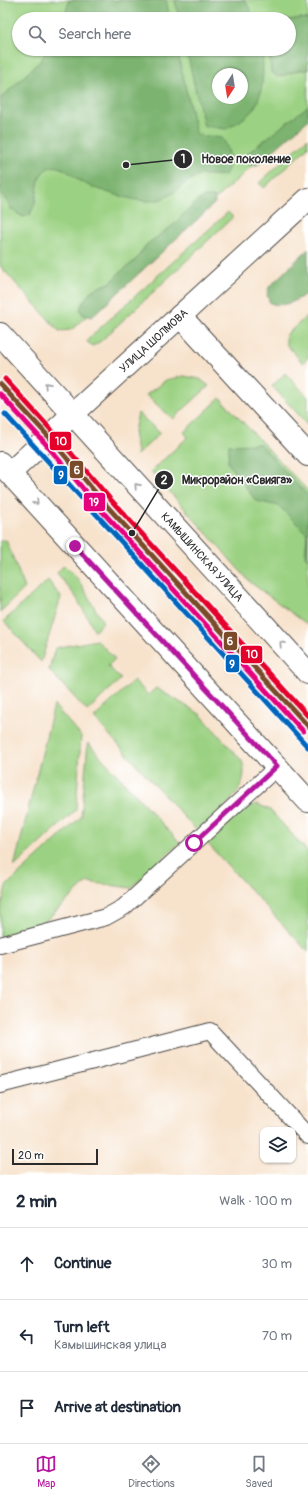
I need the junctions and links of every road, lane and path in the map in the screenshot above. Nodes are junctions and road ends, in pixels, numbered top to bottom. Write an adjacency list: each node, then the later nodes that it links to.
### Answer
1 (308, 199): 2 (main road, УЛИЦА ШОЛМОВА)
2 (180, 316): 4 (main road, УЛИЦА ШОЛМОВА); 5 (main road)
3 (0, 334): 4 (main road, КАМЫШИНСКАЯ УЛИЦА, one-way to 3)
4 (73, 414): 6 (main road, УЛИЦА ШОЛМОВА); 7 (main road, КАМЫШИНСКАЯ УЛИЦА, one-way to 4)
5 (308, 455)
6 (3, 473): 8 (main road, one-way to 8)
7 (308, 673)
8 (277, 766): 9 (main road); 10 (lane)
9 (308, 801)
10 (0, 945)
11 (0, 1085): 12 (lane)
12 (308, 1136)

